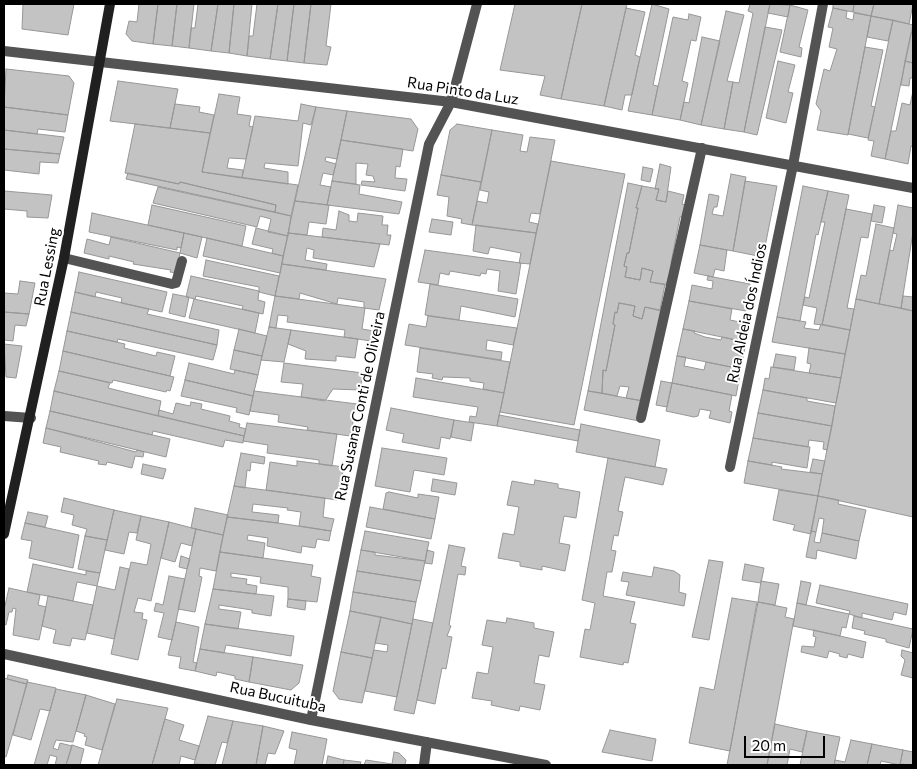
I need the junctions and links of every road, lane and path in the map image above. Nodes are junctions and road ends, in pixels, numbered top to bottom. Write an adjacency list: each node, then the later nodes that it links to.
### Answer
1 (110, 4): 5 (street, Rua Lessing)
2 (477, 4): 6 (street, Rua Susana Conti de Oliveira)
3 (823, 4): 8 (street, Rua Aldeia dos Índios)
4 (4, 51): 5 (street, Rua Pinto da Luz)
5 (99, 61): 6 (street, Rua Pinto da Luz); 10 (street, Rua Lessing)
6 (450, 102): 7 (street, Rua Pinto da Luz); 18 (street, Rua Susana Conti de Oliveira)
7 (702, 148): 8 (street, Rua Pinto da Luz); 14 (street)
8 (793, 165): 9 (street, Rua Pinto da Luz); 15 (street, Rua Aldeia dos Índios)
9 (913, 188)
10 (64, 258): 11 (street); 13 (street, Rua Lessing)
11 (182, 261)
12 (4, 416): 13 (street)
13 (31, 418): 16 (street, Rua Lessing)
14 (641, 418)
15 (730, 467)
16 (4, 534)
17 (4, 654): 18 (street, Rua Bucuituba)
18 (311, 720): 19 (street, Rua Bucuituba)
19 (427, 742): 20 (street); 21 (street, Rua Bucuituba)
20 (424, 765)
21 (546, 765)

